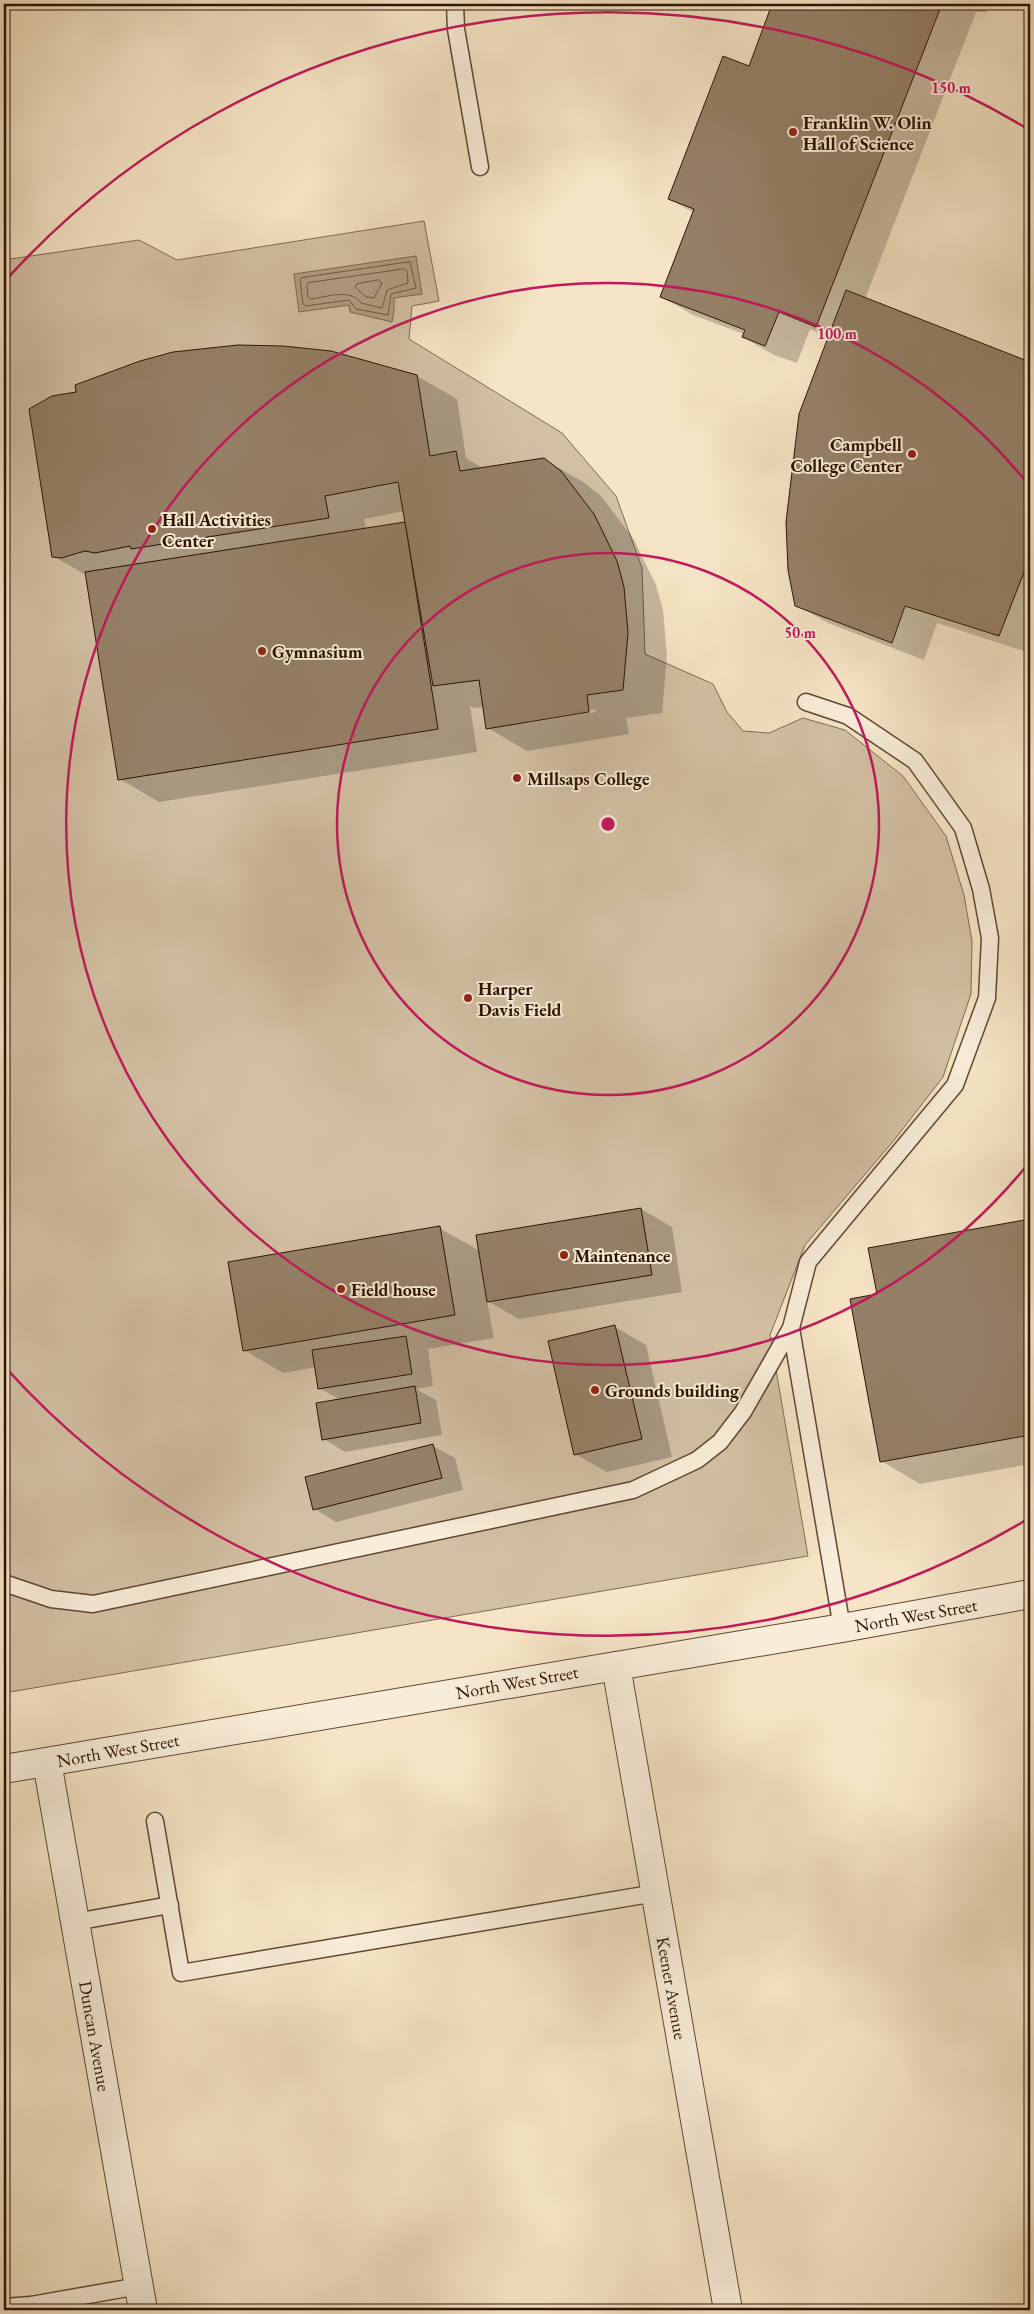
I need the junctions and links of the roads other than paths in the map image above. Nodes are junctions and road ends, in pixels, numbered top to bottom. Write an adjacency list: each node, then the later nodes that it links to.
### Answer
1 (455, 4): 2 (lane)
2 (480, 167)
3 (806, 702): 4 (lane)
4 (792, 1328): 5 (lane); 7 (lane)
5 (4, 1583)
6 (1030, 1594): 7 (street, North West Street)
7 (842, 1628): 8 (street, North West Street)
8 (616, 1666): 9 (street, North West Street); 12 (street, Keener Avenue)
9 (46, 1762): 10 (street, North West Street); 14 (street, Duncan Avenue)
10 (4, 1770)
11 (155, 1821): 13 (lane)
12 (656, 1893): 13 (lane); 17 (street, Keener Avenue)
13 (170, 1905): 14 (lane)
14 (75, 1922): 15 (street, Duncan Avenue)
15 (141, 2298): 16 (lane)
16 (4, 2307)
17 (728, 2310)

